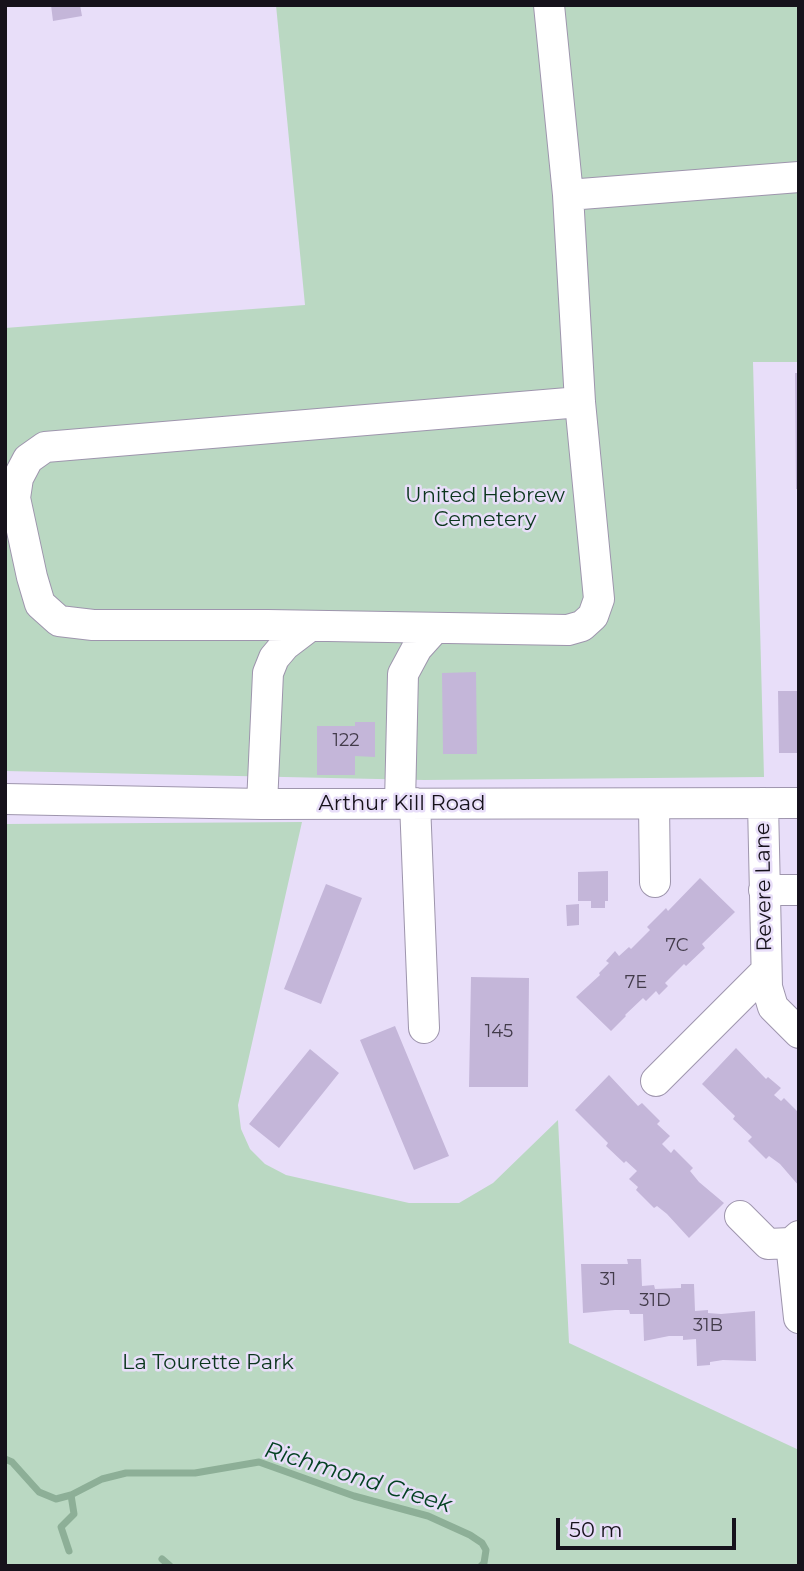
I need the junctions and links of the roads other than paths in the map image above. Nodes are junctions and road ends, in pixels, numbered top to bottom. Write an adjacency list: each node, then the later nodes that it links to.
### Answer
1 (549, 5): 3 (street)
2 (799, 177): 3 (street)
3 (568, 195): 4 (street)
4 (580, 402): 5 (street); 8 (street)
5 (231, 625): 6 (street); 9 (street)
6 (310, 626): 7 (street); 9 (street)
7 (366, 627): 8 (street); 10 (street)
8 (435, 628): 10 (street)
9 (268, 673): 15 (street)
10 (403, 674): 12 (street)
11 (5, 799): 15 (street, Arthur Kill Road)
12 (407, 803): 15 (street, Arthur Kill Road); 16 (street, Arthur Kill Road); 21 (street)
13 (763, 803): 14 (street, Arthur Kill Road); 16 (street, Arthur Kill Road); 18 (street, Revere Lane)
14 (799, 803)
15 (262, 804)
16 (654, 804): 17 (street)
17 (654, 882)
18 (764, 890): 19 (street); 20 (street, Revere Lane)
19 (799, 890)
20 (765, 972): 22 (street, Revere Lane); 23 (street, Revere Lane)
21 (424, 1028)
22 (799, 1033)
23 (656, 1081)
24 (740, 1216): 25 (street)
25 (795, 1239): 26 (street)
26 (799, 1318)

